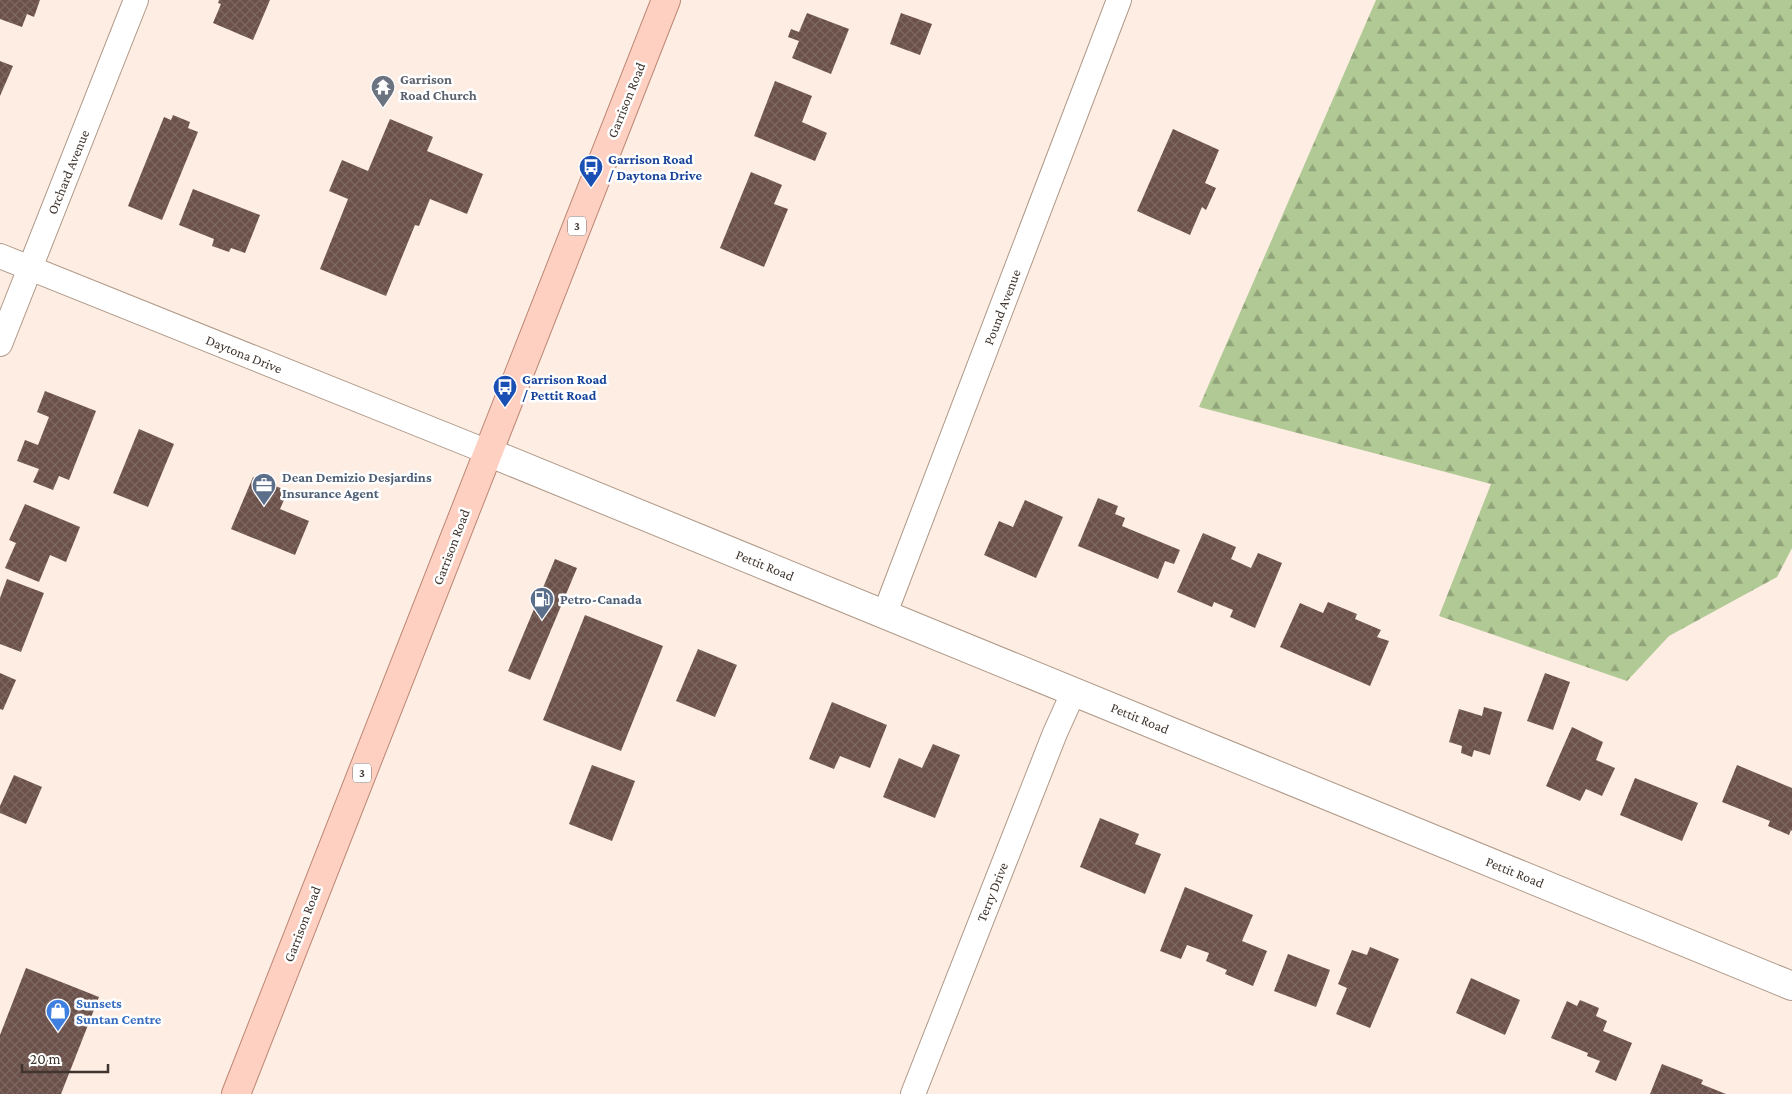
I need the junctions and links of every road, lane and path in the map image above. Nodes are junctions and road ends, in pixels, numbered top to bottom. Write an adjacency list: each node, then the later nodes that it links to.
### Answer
1 (136, 0): 5 (street, Orchard Avenue)
2 (666, 0): 7 (main road, Garrison Road / 3)
3 (1119, 0): 8 (street, Pound Avenue)
4 (0, 256): 5 (street, Daytona Drive)
5 (30, 268): 6 (street, Orchard Avenue); 7 (street, Daytona Drive)
6 (0, 344)
7 (488, 452): 8 (street, Pettit Road); 11 (main road, Garrison Road / 3)
8 (885, 613): 9 (street, Pettit Road)
9 (1074, 691): 10 (street, Pettit Road); 12 (street, Terry Drive)
10 (1792, 986)
11 (236, 1094)
12 (913, 1094)

